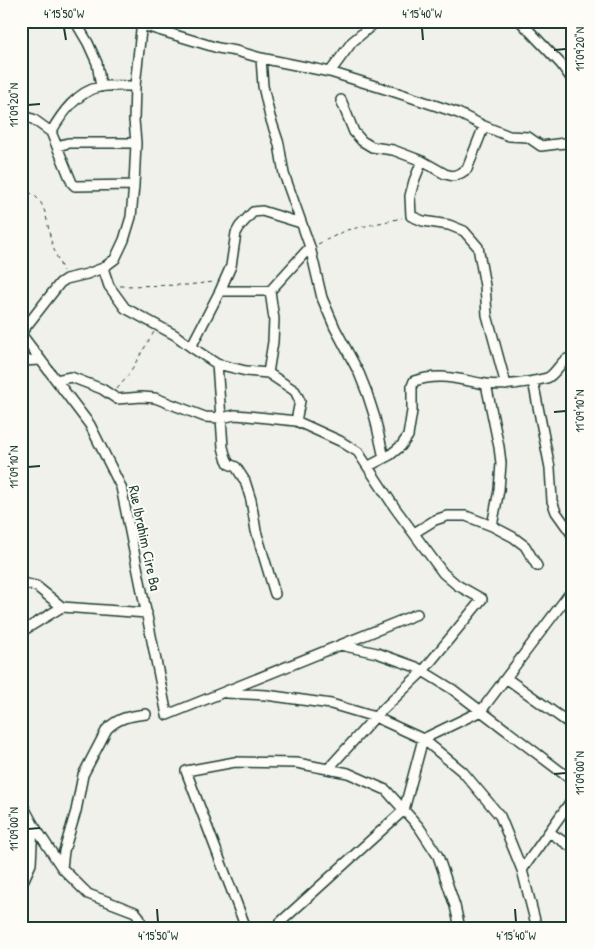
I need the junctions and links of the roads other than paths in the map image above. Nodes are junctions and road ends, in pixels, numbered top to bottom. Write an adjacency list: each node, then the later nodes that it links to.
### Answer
1 (75, 21): 9 (street)
2 (377, 21): 6 (street)
3 (520, 21): 7 (street)
4 (142, 23): 5 (street); 8 (street)
5 (261, 58): 6 (street); 19 (street)
6 (330, 72): 12 (street)
7 (573, 81)
8 (135, 86): 9 (street); 15 (street)
9 (101, 87): 13 (street)
10 (341, 100): 17 (street)
11 (21, 116): 13 (street)
12 (484, 126): 14 (street); 17 (street)
13 (51, 132): 16 (street)
14 (573, 142)
15 (136, 143): 16 (street); 18 (street)
16 (58, 146): 18 (street)
17 (422, 161): 34 (street)
18 (134, 185): 21 (street)
19 (301, 223): 20 (street); 22 (street)
20 (310, 248): 23 (street); 37 (street)
21 (103, 268): 24 (street); 25 (street)
22 (220, 291): 23 (street); 25 (street)
23 (270, 291): 30 (street)
24 (21, 334): 27 (street, Rue Ibrahim Cire Ba)
25 (191, 347): 29 (street)
26 (573, 356): 32 (street)
27 (41, 360): 28 (street); 31 (street, Rue Ibrahim Cire Ba)
28 (21, 361)
29 (217, 364): 30 (street); 35 (street)
30 (268, 373): 36 (street)
31 (56, 380): 35 (street); 47 (street, Rue Ibrahim Cire Ba)
32 (533, 381): 34 (street); 41 (street)
33 (486, 384): 34 (street); 37 (street); 39 (street)
34 (506, 385)
35 (221, 418): 36 (street); 45 (street)
36 (296, 421): 38 (street)
37 (384, 458): 38 (street)
38 (369, 466): 40 (street)
39 (492, 526): 40 (street); 42 (street)
40 (414, 534): 51 (street)
41 (573, 538)
42 (536, 566)
43 (21, 584): 46 (street)
44 (573, 590): 52 (street)
45 (275, 594)
46 (62, 607): 47 (street); 49 (street)
47 (147, 612): 53 (street, Rue Ibrahim Cire Ba)
48 (417, 614): 50 (street)
49 (21, 632)
50 (340, 645): 51 (street); 53 (street)
51 (423, 671): 54 (street); 56 (street)
52 (506, 678): 54 (street); 57 (street)
53 (223, 693): 56 (street)
54 (481, 711): 58 (street); 60 (street)
55 (146, 714): 67 (street)
56 (375, 717): 58 (street); 59 (street)
57 (573, 726)
58 (423, 739): 63 (street); 68 (street)
59 (328, 769): 63 (street); 71 (street)
60 (573, 781)
61 (573, 798): 65 (street)
62 (21, 802): 64 (street)
63 (404, 810): 72 (street); 73 (street)
64 (33, 824): 67 (street); 69 (street)
65 (549, 832): 66 (street); 68 (street)
66 (573, 848)
67 (62, 868): 70 (street)
68 (522, 870): 74 (street)
69 (21, 886)
70 (142, 928)
71 (246, 928)
72 (274, 928)
73 (460, 928)
74 (537, 928)

